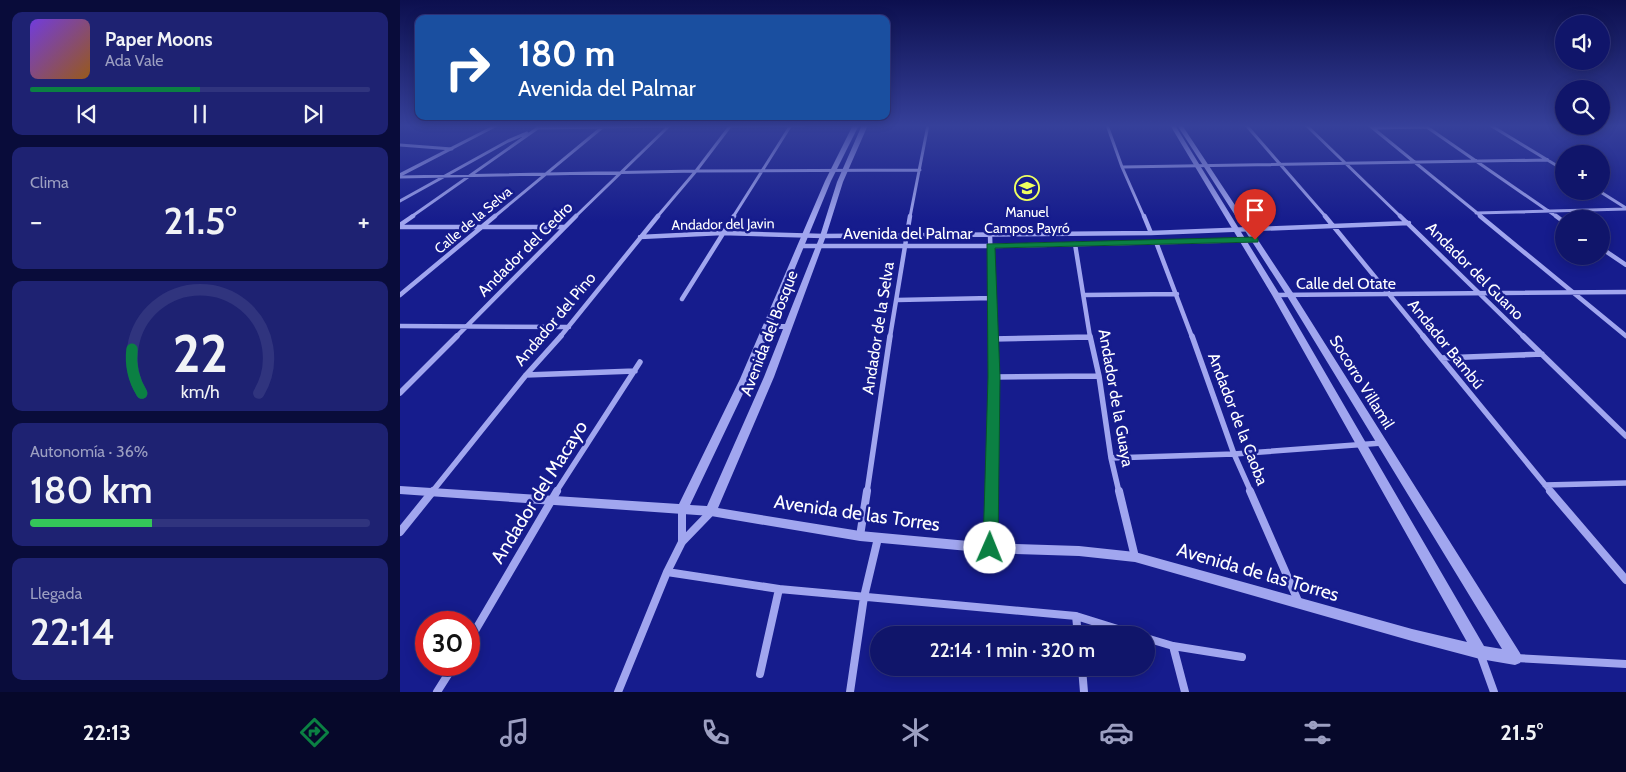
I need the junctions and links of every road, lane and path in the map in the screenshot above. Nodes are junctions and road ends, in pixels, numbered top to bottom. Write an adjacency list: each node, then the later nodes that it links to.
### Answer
1 (436, 157): 36 (street)
2 (479, 157): 37 (street)
3 (497, 157): 35 (street)
4 (566, 157): 33 (street, Calle de la Selva)
5 (637, 157): 34 (street, Andador del Cedro)
6 (706, 157): 29 (street, Andador del Pino)
7 (769, 157): 30 (street)
8 (839, 157): 31 (street, Avenida del Bosque)
9 (851, 157): 32 (street, Avenida del Bosque)
10 (922, 157): 28 (street, Andador de la Selva)
11 (1119, 157): 27 (street)
12 (1191, 157): 26 (street, Socorro Villamil)
13 (1201, 157): 25 (street, Socorro Villamil)
14 (1274, 157): 23 (street, Andador Bambú)
15 (1340, 157): 22 (street, Andador del Guano)
16 (1409, 157): 21 (street)
17 (1473, 157): 20 (street)
18 (1544, 157): 19 (street)
19 (1548, 160): 20 (street); 24 (street)
20 (1479, 161): 21 (street); 41 (street)
21 (1415, 162): 22 (street); 42 (street)
22 (1346, 163): 23 (street); 44 (street, Andador del Guano)
23 (1280, 164): 25 (street); 45 (street, Andador Bambú)
24 (1555, 164)
25 (1206, 165): 26 (street); 50 (street, Socorro Villamil)
26 (1196, 166): 27 (street); 49 (street, Socorro Villamil)
27 (1122, 167): 52 (street)
28 (920, 170): 32 (street); 56 (street, Andador de la Selva)
29 (696, 171): 30 (street); 34 (street); 57 (street, Andador del Pino)
30 (760, 171): 31 (street); 51 (street)
31 (832, 171): 32 (street); 53 (street, Avenida del Bosque)
32 (845, 171): 55 (street, Avenida del Bosque)
33 (547, 173): 34 (street); 35 (street); 47 (street, Calle de la Selva)
34 (621, 173): 48 (street, Andador del Cedro)
35 (471, 175): 37 (street); 46 (street)
36 (400, 176): 37 (street)
37 (446, 176): 39 (street)
38 (1610, 199): 40 (street)
39 (400, 201)
40 (1626, 209): 41 (street)
41 (1549, 211): 42 (street); 43 (street)
42 (1476, 213): 71 (street)
43 (1555, 215)
44 (1409, 223): 45 (street, Avenida del Palmar); 70 (street, Andador del Guano)
45 (1332, 225): 50 (street, Avenida del Palmar); 76 (street, Andador Bambú)
46 (400, 226): 47 (street)
47 (483, 226): 48 (street); 72 (street, Calle de la Selva)
48 (565, 227): 81 (street, Andador del Cedro)
49 (1236, 229): 50 (street, Avenida del Palmar); 52 (street, Avenida del Palmar); 58 (street, Socorro Villamil)
50 (1249, 229): 59 (street, Socorro Villamil)
51 (722, 233): 53 (street, Andador del Javin); 57 (street, Andador del Javin); 78 (street)
52 (1150, 233): 54 (street, Avenida del Palmar)
53 (806, 235): 55 (street, Avenida del Palmar); 63 (street, Avenida del Bosque)
54 (990, 235): 56 (street, Avenida del Palmar); 65 (street)
55 (823, 236): 56 (street, Avenida del Palmar); 64 (street, Avenida del Bosque)
56 (907, 236): 62 (street, Andador de la Selva)
57 (640, 237): 83 (street, Andador del Pino)
58 (1243, 240): 59 (street, Avenida del Palmar); 60 (street, Avenida del Palmar); 74 (street, Socorro Villamil)
59 (1255, 240): 75 (street, Socorro Villamil)
60 (1156, 242): 61 (street, Avenida del Palmar); 69 (street, Andador de la Caoba)
61 (1075, 244): 65 (street, Avenida del Palmar); 73 (street, Andador de la Guaya)
62 (904, 245): 64 (street, Avenida del Palmar); 65 (street, Avenida del Palmar); 79 (street, Andador de la Selva)
63 (800, 246): 64 (street, Avenida del Palmar); 84 (street, Avenida del Bosque)
64 (819, 246): 82 (street, Avenida del Bosque)
65 (991, 246): 77 (street)
66 (1610, 254): 67 (street)
67 (1626, 265)
68 (1626, 292): 71 (street, Calle del Otate)
69 (1177, 294): 73 (street); 99 (street, Andador de la Caoba)
70 (1481, 294): 71 (street, Calle del Otate); 76 (street, Calle del Otate); 88 (street, Andador del Guano)
71 (1574, 294): 85 (street)
72 (400, 295)
73 (1084, 295): 86 (street, Andador de la Guaya)
74 (1276, 295): 75 (street, Calle del Otate); 98 (street, Socorro Villamil)
75 (1291, 296): 76 (street, Calle del Otate); 97 (street, Socorro Villamil)
76 (1390, 296): 89 (street, Andador Bambú)
77 (992, 298): 79 (street); 87 (street)
78 (682, 299)
79 (897, 300): 109 (street, Andador de la Selva)
80 (400, 326): 81 (street)
81 (466, 326): 83 (street); 95 (street, Andador del Cedro)
82 (788, 326): 84 (street); 107 (street, Avenida del Bosque)
83 (568, 327): 92 (street, Andador del Pino)
84 (767, 327): 106 (street, Avenida del Bosque)
85 (1626, 336)
86 (1090, 337): 87 (street); 93 (street, Andador de la Guaya)
87 (992, 339): 94 (street)
88 (1542, 354): 89 (street); 96 (street, Andador del Guano)
89 (1441, 358): 102 (street, Andador Bambú)
90 (640, 362): 91 (street, Andador del Macayo)
91 (635, 371): 92 (street); 105 (street, Andador del Macayo)
92 (526, 375): 104 (street, Andador del Pino)
93 (1099, 376): 94 (street); 100 (street, Andador de la Guaya)
94 (994, 377): 112 (street)
95 (400, 393)
96 (1626, 436)
97 (1382, 443): 98 (street); 127 (street, Socorro Villamil)
98 (1361, 444): 99 (street); 125 (street, Socorro Villamil)
99 (1234, 454): 100 (street); 118 (street, Andador de la Caoba)
100 (1111, 458): 113 (street, Andador de la Guaya)
101 (1626, 483): 102 (street)
102 (1545, 485): 115 (street, Andador Bambú)
103 (400, 490): 104 (street, Avenida de las Torres)
104 (430, 494): 105 (street, Avenida de las Torres); 108 (street, Andador del Pino)
105 (550, 501): 106 (street, Avenida de las Torres); 120 (street, Andador del Macayo)
106 (682, 510): 107 (street, Avenida de las Torres); 111 (street, Avenida del Bosque)
107 (711, 511): 109 (street, Avenida de las Torres); 111 (street, Avenida del Bosque)
108 (400, 532)
109 (860, 536): 110 (street, Avenida de las Torres)
110 (878, 538): 112 (street, Avenida de las Torres); 117 (street)
111 (682, 542): 114 (street, Avenida del Bosque)
112 (990, 548): 113 (street, Avenida de las Torres)
113 (1135, 557): 118 (street, Avenida de las Torres)
114 (667, 572): 116 (street); 133 (street, Avenida del Bosque)
115 (1626, 580)
116 (779, 589): 117 (street); 129 (street)
117 (864, 597): 119 (street); 134 (street)
118 (1300, 604): 125 (street, Avenida de las Torres)
119 (1076, 616): 121 (street); 122 (street)
120 (480, 622)
121 (1077, 626)
122 (1108, 626)
123 (1155, 641): 124 (street)
124 (1173, 646): 126 (street); 136 (street)
125 (1480, 652): 127 (street, Avenida de las Torres); 137 (street)
126 (1242, 657)
127 (1515, 658): 128 (street, Avenida de las Torres)
128 (1626, 664)
129 (760, 674)
130 (447, 676): 132 (street)
131 (1083, 676): 135 (street)
132 (437, 692)
133 (618, 692)
134 (850, 692)
135 (1084, 692)
136 (1185, 692)
137 (1494, 692)

